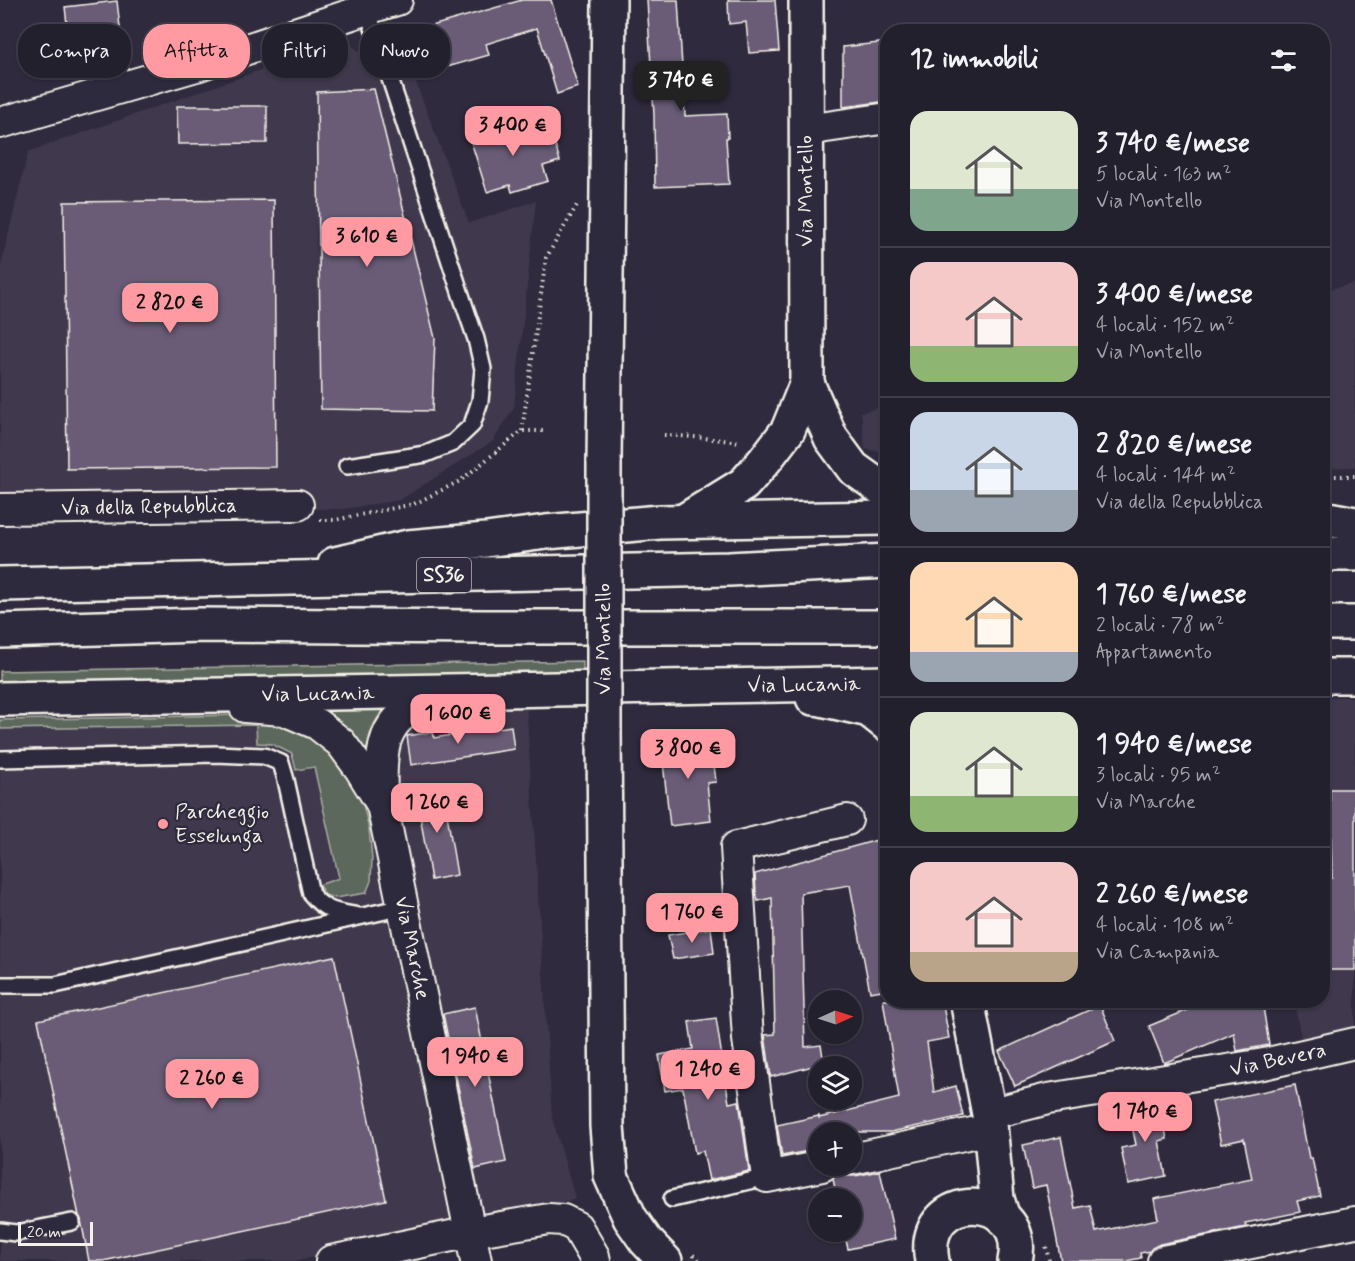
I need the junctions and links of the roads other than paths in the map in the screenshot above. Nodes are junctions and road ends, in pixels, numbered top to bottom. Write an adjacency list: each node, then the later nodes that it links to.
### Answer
1 (397, 0): 4 (street)
2 (609, 0): 59 (main road, Via Montello, bridge)
3 (807, 0): 8 (main road, Via Montello)
4 (367, 9): 7 (street); 10 (lane)
5 (0, 116): 7 (street)
6 (880, 119): 8 (street)
7 (0, 123)
8 (806, 130): 9 (main road, Via Montello)
9 (807, 383): 11 (main road); 16 (main road)
10 (347, 466)
11 (880, 487)
12 (298, 506): 13 (street, Via della Repubblica)
13 (0, 508)
14 (880, 518): 16 (main road)
15 (1330, 519): 17 (main road)
16 (683, 521): 21 (main road)
17 (1355, 524)
18 (1330, 554): 19 (main road)
19 (1355, 554)
20 (880, 561): 21 (main road, SS36)
21 (271, 579): 22 (main road, SS36)
22 (0, 584)
23 (1330, 623): 24 (main road)
24 (1355, 623)
25 (880, 627): 26 (main road)
26 (0, 631)
27 (1330, 676): 28 (main road)
28 (1355, 676)
29 (880, 683): 30 (main road, Via Lucania)
30 (661, 687): 31 (main road, Via Lucania); 35 (main road)
31 (545, 689): 32 (main road, Via Lucania); 37 (street, Via Marche)
32 (66, 698): 33 (main road, Via Lucania); 34 (street); 37 (street, Via Marche)
33 (0, 699)
34 (0, 711)
35 (880, 719)
36 (0, 759): 40 (lane)
37 (382, 805): 39 (street, Via Marche)
38 (847, 820): 47 (street)
39 (403, 907): 40 (lane); 54 (street, Via Marche)
40 (359, 916): 41 (lane)
41 (0, 985)
42 (968, 1008): 44 (main road)
43 (1355, 1043): 44 (street, Via Bevera)
44 (991, 1131): 45 (street, Via Bevera); 49 (main road); 50 (main road)
45 (862, 1157)
46 (808, 1169): 47 (street)
47 (767, 1177): 48 (lane)
48 (672, 1199)
49 (966, 1206): 50 (main road); 56 (main road)
50 (1004, 1218): 60 (main road)
51 (72, 1222): 53 (lane)
52 (1355, 1222): 55 (street)
53 (0, 1231)
54 (473, 1247): 57 (street); 58 (street)
55 (1267, 1251): 61 (street)
56 (927, 1256)
57 (331, 1261)
58 (595, 1261)
59 (665, 1261)
60 (1015, 1261)
61 (1163, 1261)

